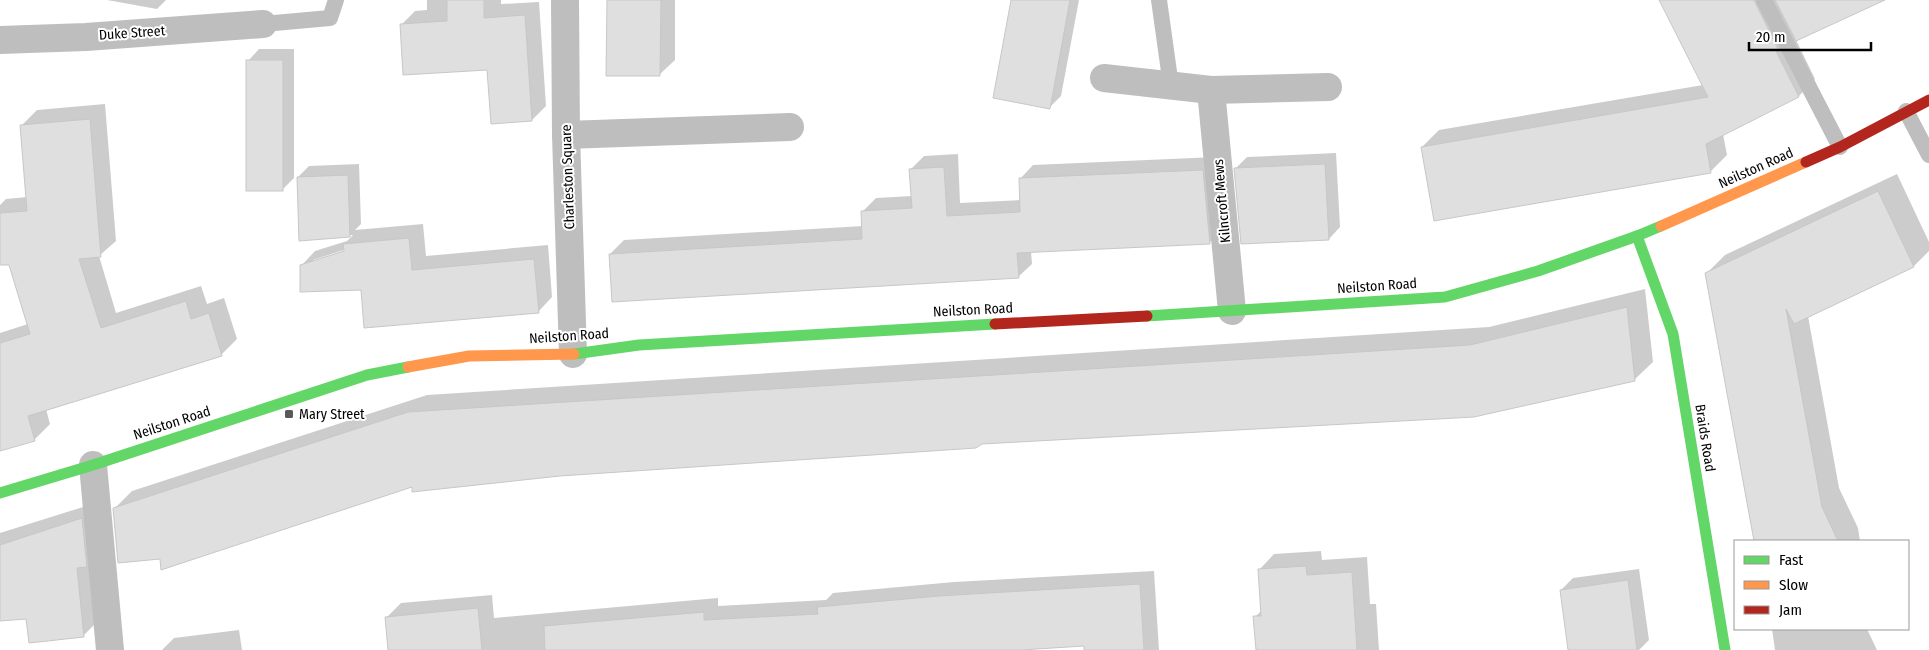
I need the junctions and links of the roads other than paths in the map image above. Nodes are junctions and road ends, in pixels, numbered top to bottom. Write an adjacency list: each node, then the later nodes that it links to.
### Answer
1 (336, 0): 5 (lane)
2 (565, 0): 14 (street, Charleston Square)
3 (1159, 0): 8 (lane)
4 (1764, 0): 15 (lane)
5 (264, 24): 6 (street, Duke Street)
6 (0, 40)
7 (1104, 78): 8 (street)
8 (1171, 86): 10 (street)
9 (1328, 87): 10 (street)
10 (1211, 90): 18 (street, Kilncroft Mews)
11 (1929, 100): 12 (main road, Neilston Road)
12 (1906, 111): 15 (main road, Neilston Road); 16 (lane)
13 (790, 127): 14 (street)
14 (566, 135): 19 (street, Charleston Square)
15 (1840, 147): 17 (main road, Neilston Road)
16 (1929, 155)
17 (1637, 236): 18 (main road, Neilston Road); 23 (main road, Braids Road)
18 (1232, 311): 19 (main road, Neilston Road)
19 (573, 354): 20 (main road, Neilston Road)
20 (93, 465): 21 (main road, Neilston Road); 22 (street)
21 (0, 493)
22 (110, 650)
23 (1725, 650)

